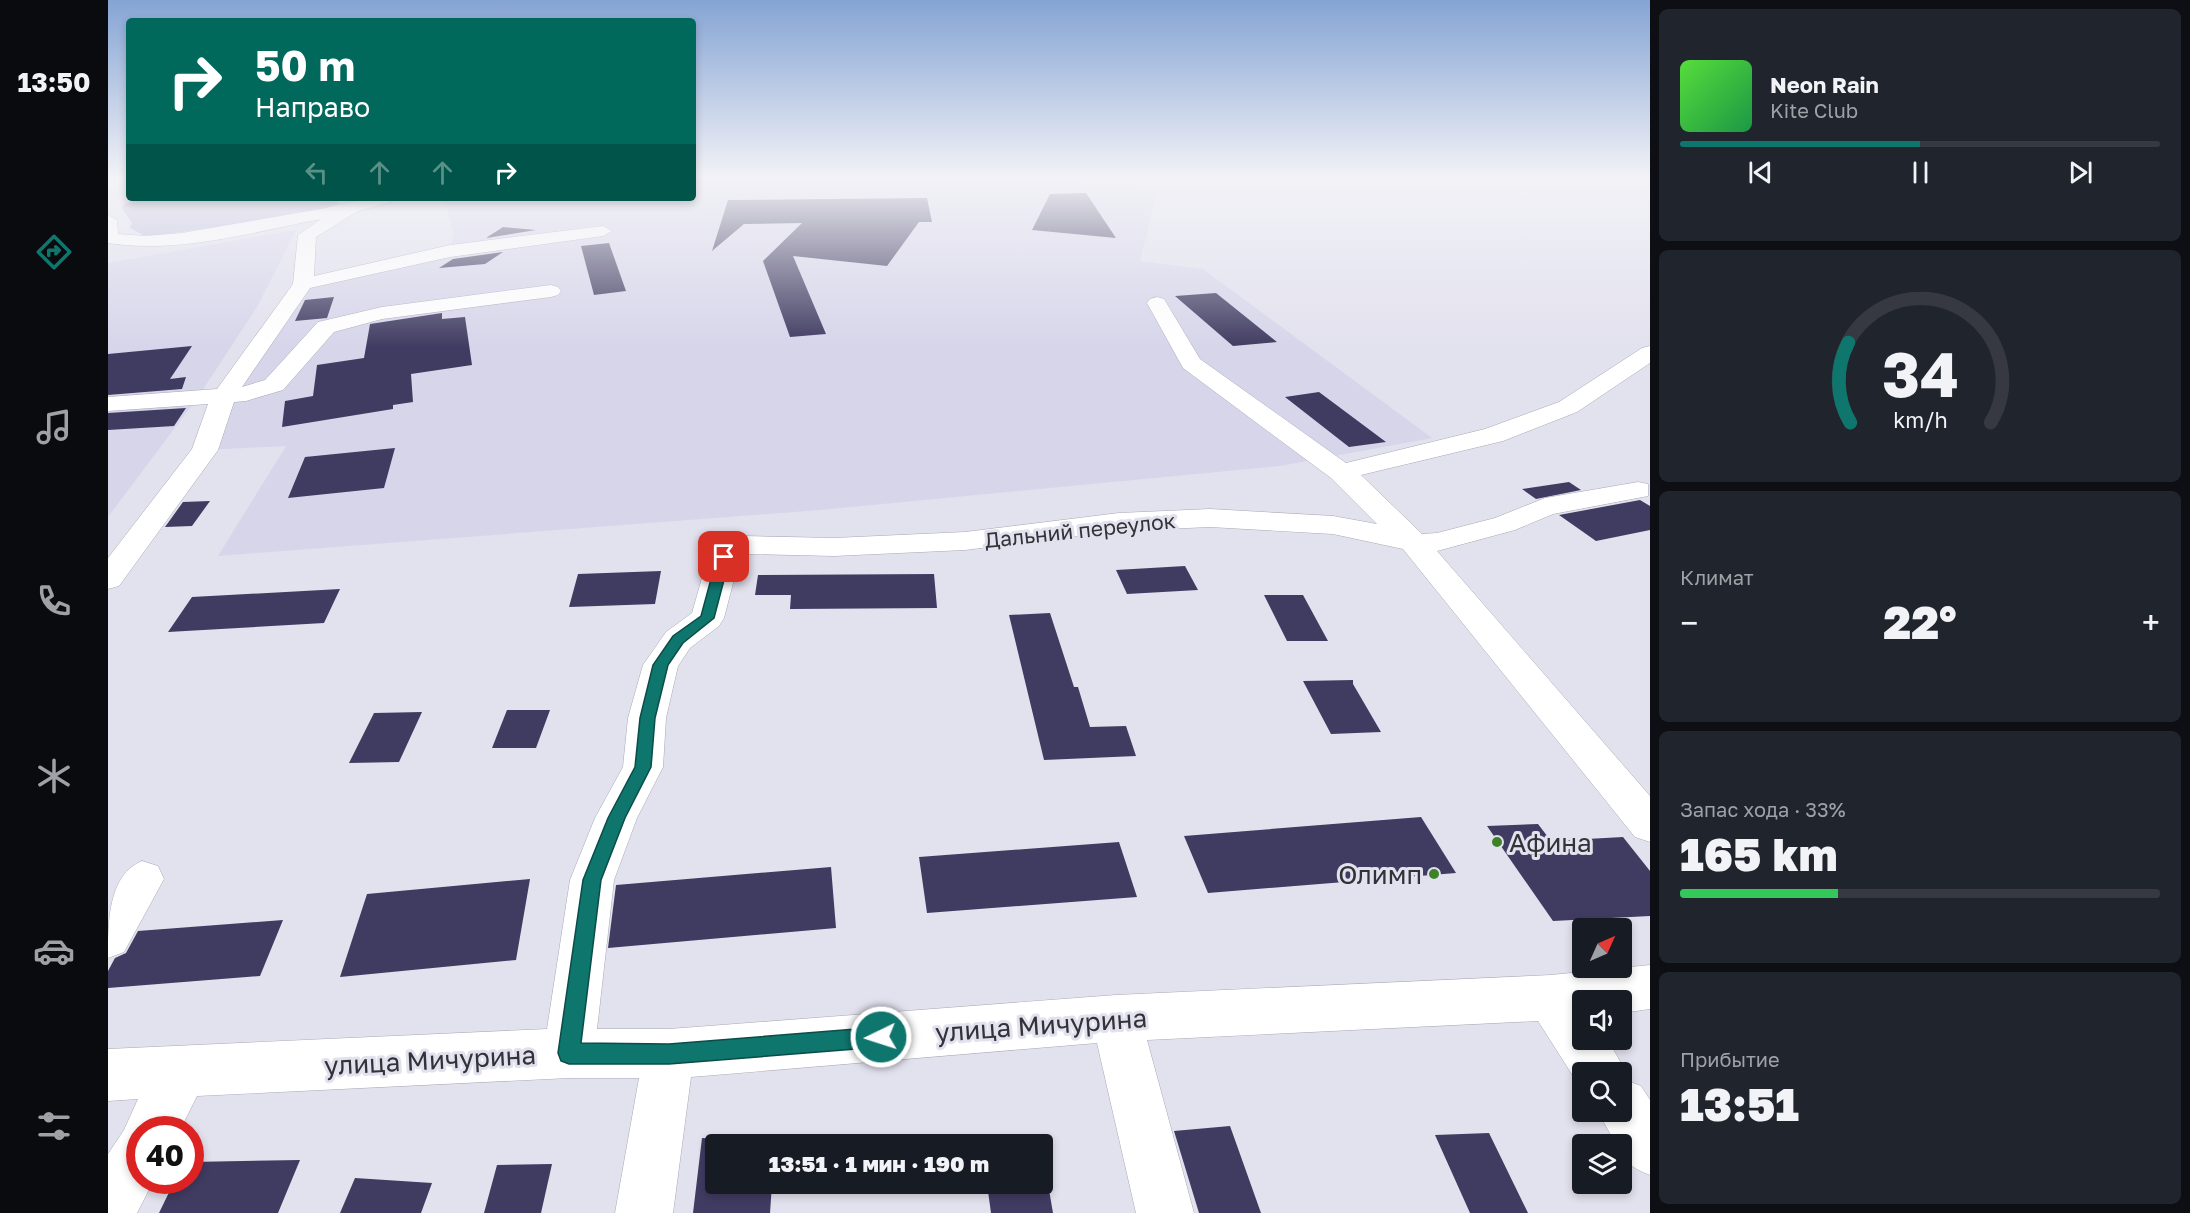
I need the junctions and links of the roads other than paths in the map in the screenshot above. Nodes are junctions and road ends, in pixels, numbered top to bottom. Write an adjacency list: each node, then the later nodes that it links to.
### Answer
1 (109, 234): 2 (street)
2 (208, 234)
3 (309, 234): 6 (street)
4 (583, 234): 5 (street)
5 (418, 258): 6 (street); 7 (street)
6 (303, 284): 11 (street)
7 (441, 290): 8 (street); 11 (street)
8 (551, 291)
9 (1158, 303): 13 (street)
10 (1650, 353): 13 (street)
11 (223, 397): 12 (street); 16 (street)
12 (108, 404)
13 (1341, 472): 15 (street)
14 (1638, 490): 15 (street)
15 (1414, 543): 17 (street); 23 (street, Дальний переулок)
16 (108, 579)
17 (1647, 815)
18 (142, 879): 19 (street)
19 (108, 938)
20 (1650, 987): 21 (street, улица Мичурина)
21 (1551, 998): 22 (street, улица Мичурина); 25 (street)
22 (1116, 1018): 24 (street, улица Мичурина); 34 (street)
23 (569, 1053): 24 (street, улица Мичурина); 26 (street, улица Мичурина)
24 (669, 1054): 33 (street)
25 (1593, 1062)
26 (182, 1072): 27 (street, улица Мичурина); 28 (street)
27 (108, 1075)
28 (158, 1116)
29 (1632, 1120): 30 (street)
30 (1650, 1148)
31 (126, 1177): 32 (street)
32 (108, 1210)
33 (644, 1213)
34 (1165, 1213)

